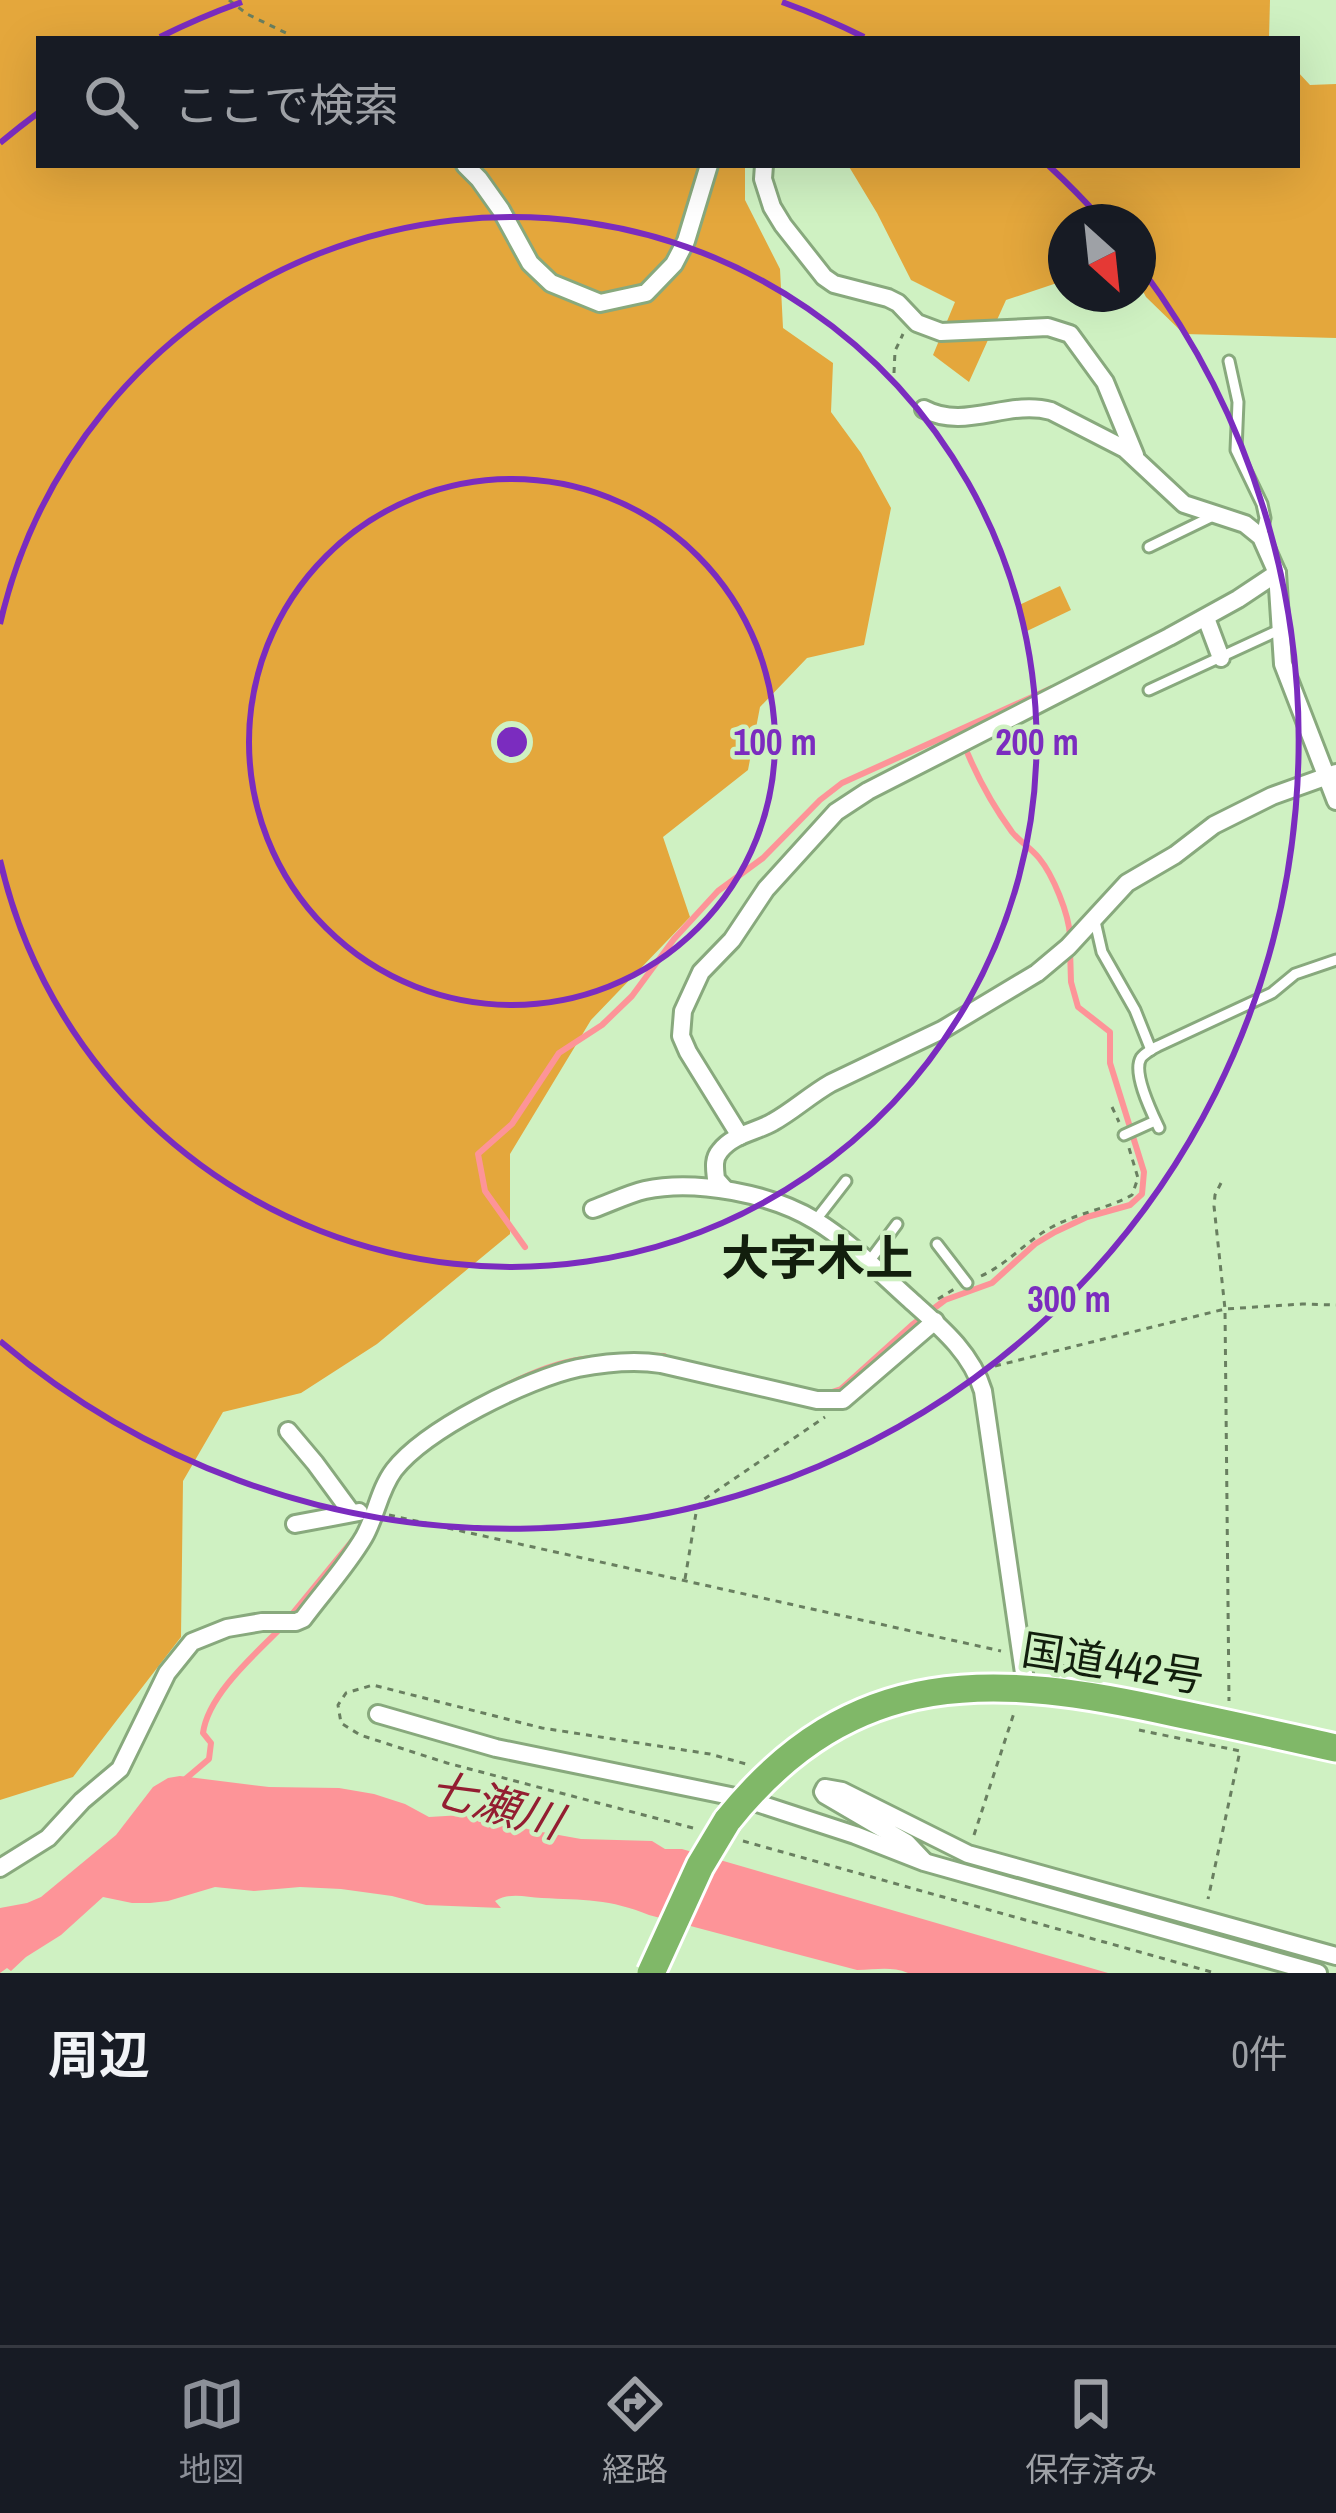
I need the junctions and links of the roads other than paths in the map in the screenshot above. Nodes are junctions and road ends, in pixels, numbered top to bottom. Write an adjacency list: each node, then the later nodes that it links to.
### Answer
1 (468, 168): 2 (street)
2 (708, 168)
3 (764, 168): 6 (street)
4 (1228, 361): 8 (lane)
5 (924, 409): 6 (street)
6 (1137, 458): 7 (street)
7 (1215, 515): 8 (street); 9 (lane)
8 (1261, 537): 10 (street)
9 (1149, 547)
10 (1277, 573): 11 (street); 12 (street)
11 (1206, 618): 13 (street); 21 (street)
12 (1280, 630): 13 (lane); 15 (street)
13 (1221, 658): 14 (lane)
14 (1149, 690)
15 (1332, 775): 16 (street); 17 (street)
16 (1336, 801)
17 (1094, 917): 19 (lane); 21 (street)
18 (1336, 960): 19 (lane)
19 (1151, 1050): 20 (lane)
20 (1124, 1135)
21 (740, 1136): 23 (street)
22 (846, 1181): 25 (lane)
23 (724, 1188): 24 (street); 25 (street)
24 (593, 1209)
25 (815, 1221): 28 (street)
26 (897, 1224): 28 (lane)
27 (938, 1244): 29 (lane)
28 (868, 1263): 30 (street)
29 (968, 1282)
30 (928, 1316): 33 (street); 35 (street)
31 (288, 1431): 32 (street)
32 (351, 1512): 33 (street); 34 (street)
33 (374, 1512): 40 (street)
34 (295, 1524)
35 (1025, 1698): 37 (highway, 国道442号); 38 (highway, 国道442号)
36 (378, 1714): 38 (street)
37 (1336, 1748)
38 (736, 1820): 39 (street); 42 (highway, 国道442号, bridge)
39 (924, 1862): 41 (street); 43 (street)
40 (0, 1868)
41 (1336, 1956)
42 (651, 1973)
43 (1318, 1973)

